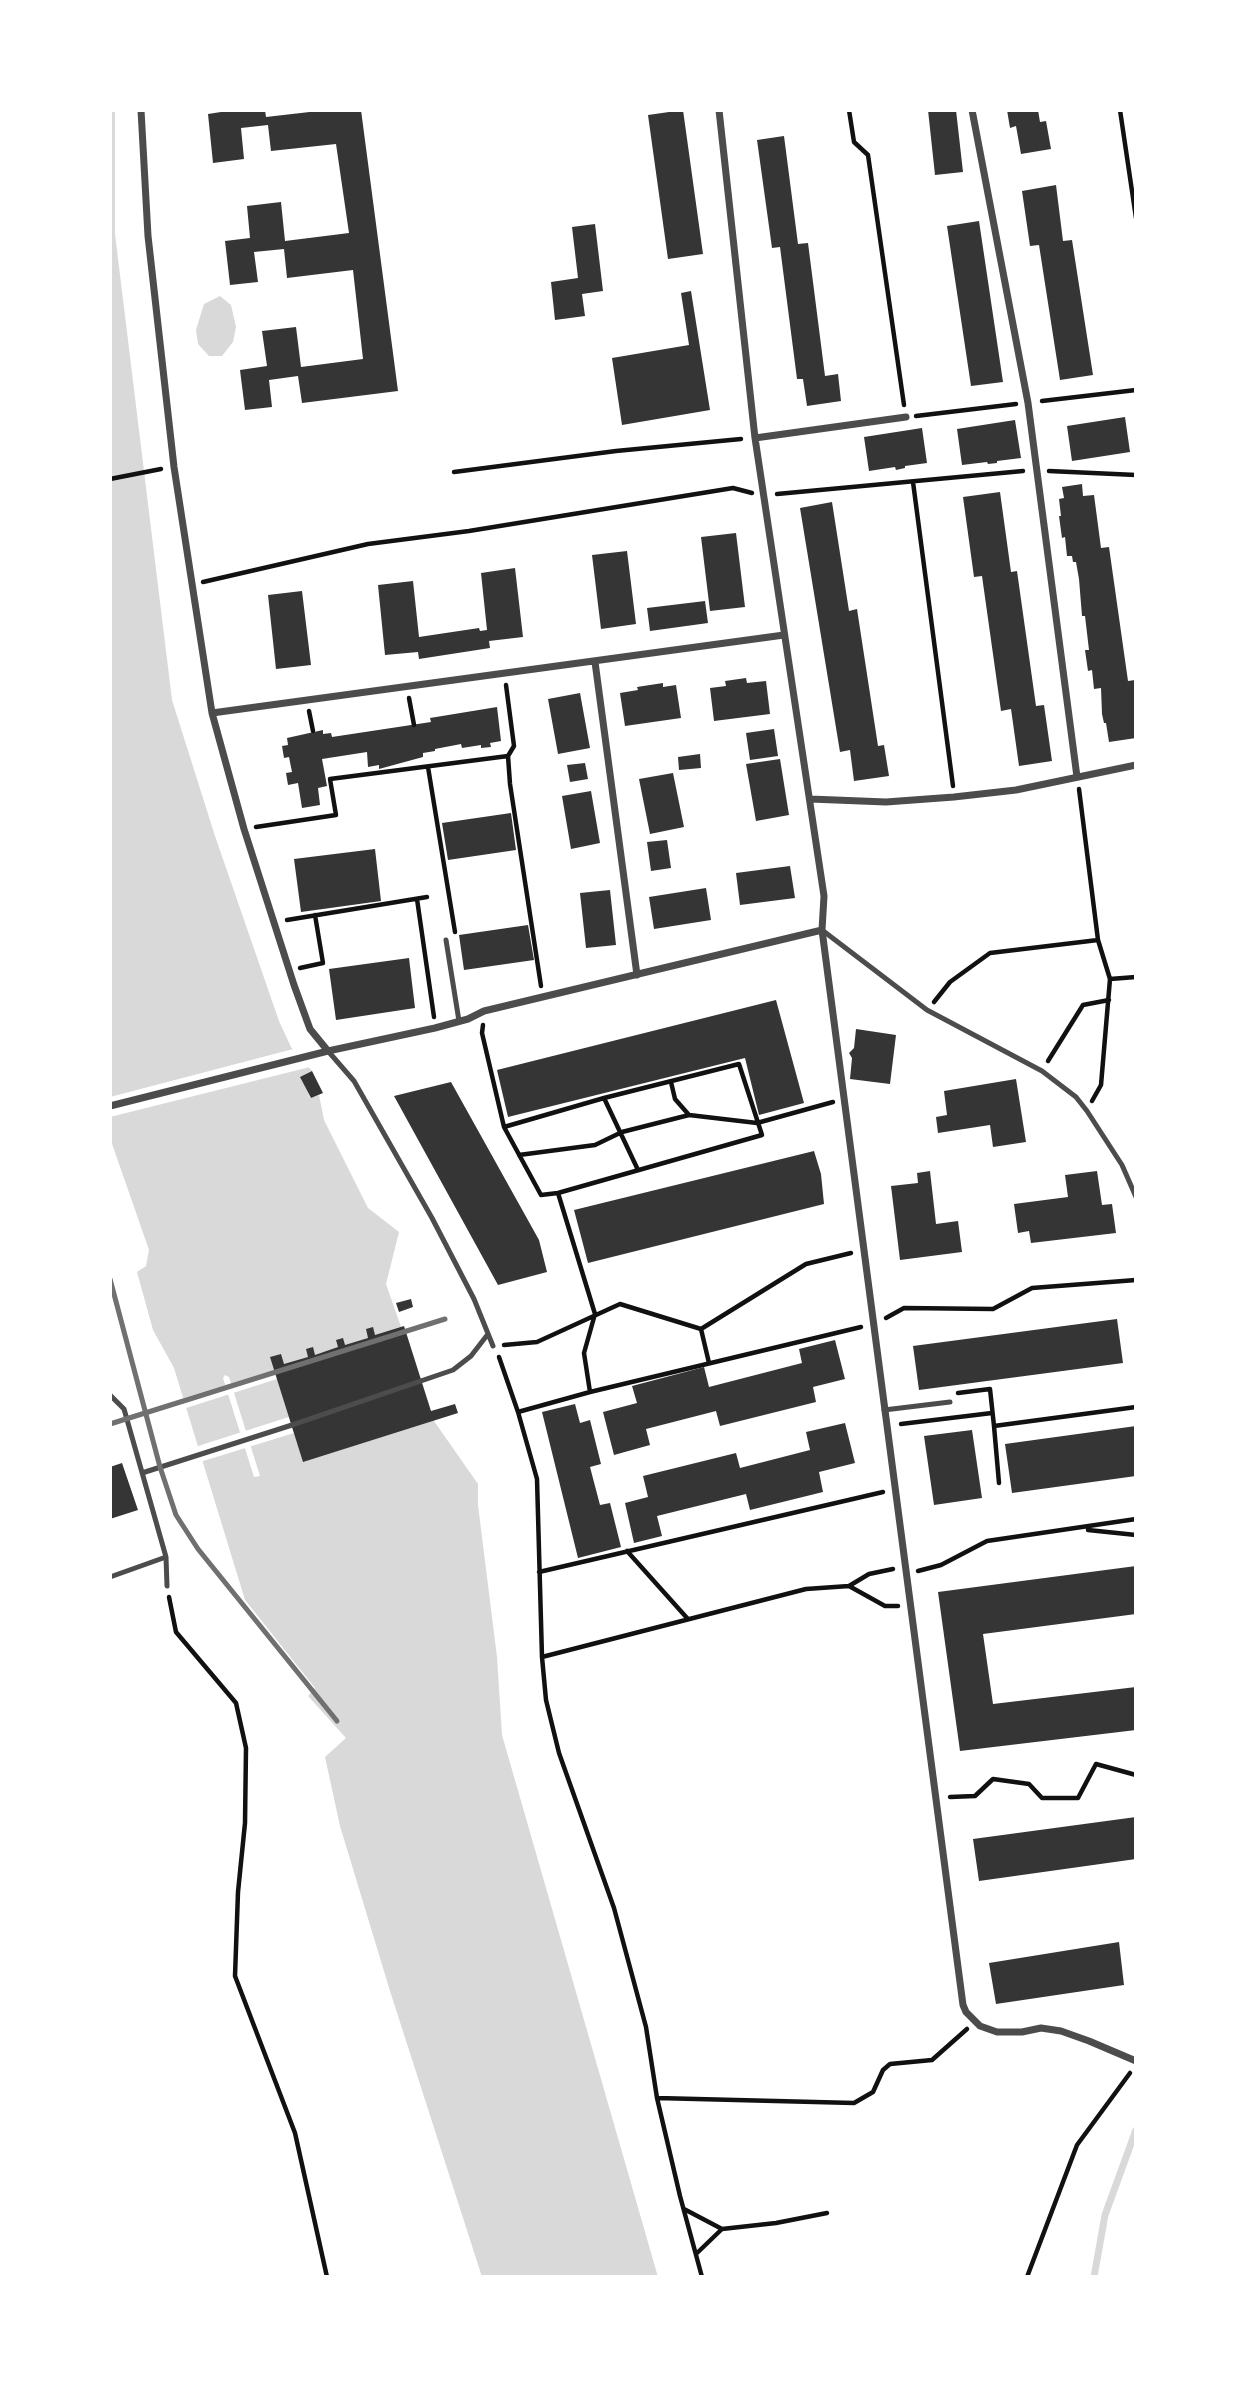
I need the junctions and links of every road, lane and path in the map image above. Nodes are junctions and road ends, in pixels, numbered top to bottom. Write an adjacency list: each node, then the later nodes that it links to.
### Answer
1 (141, 110): 16 (street)
2 (719, 110): 8 (street)
3 (849, 110): 7 (path)
4 (972, 110): 9 (street)
5 (1120, 110): 6 (path)
6 (1136, 218)
7 (906, 417): 8 (street)
8 (755, 438): 11 (path); 15 (street)
9 (1035, 470): 12 (path); 14 (path); 26 (street)
10 (153, 471): 13 (path)
11 (454, 472)
12 (1136, 475)
13 (110, 479)
14 (913, 482): 15 (path); 27 (path)
15 (763, 496): 16 (path); 17 (street)
16 (192, 584): 21 (street)
17 (784, 635): 18 (street); 28 (street)
18 (595, 662): 19 (street); 39 (street)
19 (504, 673): 20 (street); 23 (path)
20 (408, 686): 21 (street); 22 (path)
21 (212, 713): 29 (street)
22 (414, 725)
23 (508, 756): 25 (path); 42 (path)
24 (1136, 765): 26 (street)
25 (428, 767): 29 (path); 35 (path)
26 (1077, 777): 27 (street); 37 (path)
27 (954, 797): 28 (street)
28 (810, 799): 34 (street)
29 (244, 829): 33 (street)
30 (428, 897): 31 (path)
31 (417, 899): 32 (path); 47 (path)
32 (315, 915): 33 (path); 38 (path)
33 (274, 922): 38 (street)
34 (822, 930): 39 (street); 44 (lane); 52 (street)
35 (456, 939)
36 (446, 940): 46 (lane)
37 (1098, 940): 41 (path); 44 (path)
38 (289, 970): 48 (street)
39 (637, 975): 42 (street)
40 (1136, 977): 41 (path)
41 (1110, 979): 43 (path)
42 (543, 997): 45 (street)
43 (1109, 1000): 49 (path); 54 (path)
44 (927, 1010): 49 (lane)
45 (484, 1011): 46 (street); 57 (path)
46 (459, 1021): 47 (street)
47 (435, 1028): 48 (street)
48 (328, 1051): 53 (street); 68 (lane)
49 (1042, 1071): 54 (lane)
50 (671, 1082): 51 (path); 55 (path); 56 (path)
51 (604, 1098): 57 (path); 58 (path)
52 (844, 1099): 56 (path); 63 (street)
53 (110, 1106)
54 (1087, 1111): 62 (lane)
55 (689, 1115): 56 (path); 58 (path)
56 (757, 1123): 60 (path)
57 (504, 1127): 59 (path)
58 (622, 1132): 59 (path); 60 (path)
59 (519, 1154): 61 (path)
60 (638, 1170): 61 (path)
61 (558, 1193): 65 (path)
62 (1136, 1197)
63 (864, 1250): 66 (street); 67 (path)
64 (1136, 1280): 66 (path)
65 (595, 1314): 67 (path); 69 (path); 71 (path)
66 (873, 1324): 70 (path); 76 (street)
67 (701, 1329): 70 (path)
68 (488, 1334): 69 (lane); 81 (lane)
69 (493, 1346): 77 (path)
70 (709, 1363): 71 (path)
71 (590, 1392): 77 (path)
72 (950, 1394): 78 (path)
73 (110, 1395): 81 (lane)
74 (950, 1402): 76 (lane)
75 (1136, 1407): 80 (path)
76 (884, 1410): 79 (street)
77 (518, 1412): 90 (path)
78 (992, 1413): 79 (path); 80 (path)
79 (886, 1426): 83 (street)
80 (993, 1426): 82 (path)
81 (142, 1473): 88 (lane)
82 (999, 1483)
83 (894, 1489): 87 (path); 89 (street)
84 (1136, 1520): 85 (path)
85 (1078, 1529): 86 (path); 89 (path)
86 (1136, 1535)
87 (627, 1552): 90 (path); 95 (path)
88 (166, 1557): 91 (lane); 92 (lane)
89 (903, 1564): 93 (path); 94 (street)
90 (539, 1572): 96 (path)
91 (110, 1577)
92 (167, 1586): 106 (path)
93 (849, 1586): 94 (path); 95 (path)
94 (909, 1606): 98 (street)
95 (687, 1618): 96 (path)
96 (542, 1657): 101 (path)
97 (1136, 1775): 98 (path)
98 (934, 1798): 99 (street)
99 (976, 2022): 100 (street); 101 (path)
100 (1136, 2063): 108 (path)
101 (657, 2098): 102 (path)
102 (683, 2209): 104 (path); 105 (path)
103 (827, 2213): 104 (path)
104 (722, 2229): 105 (path)
105 (696, 2253): 107 (path)
106 (327, 2277)
107 (702, 2277)
108 (1027, 2277)

